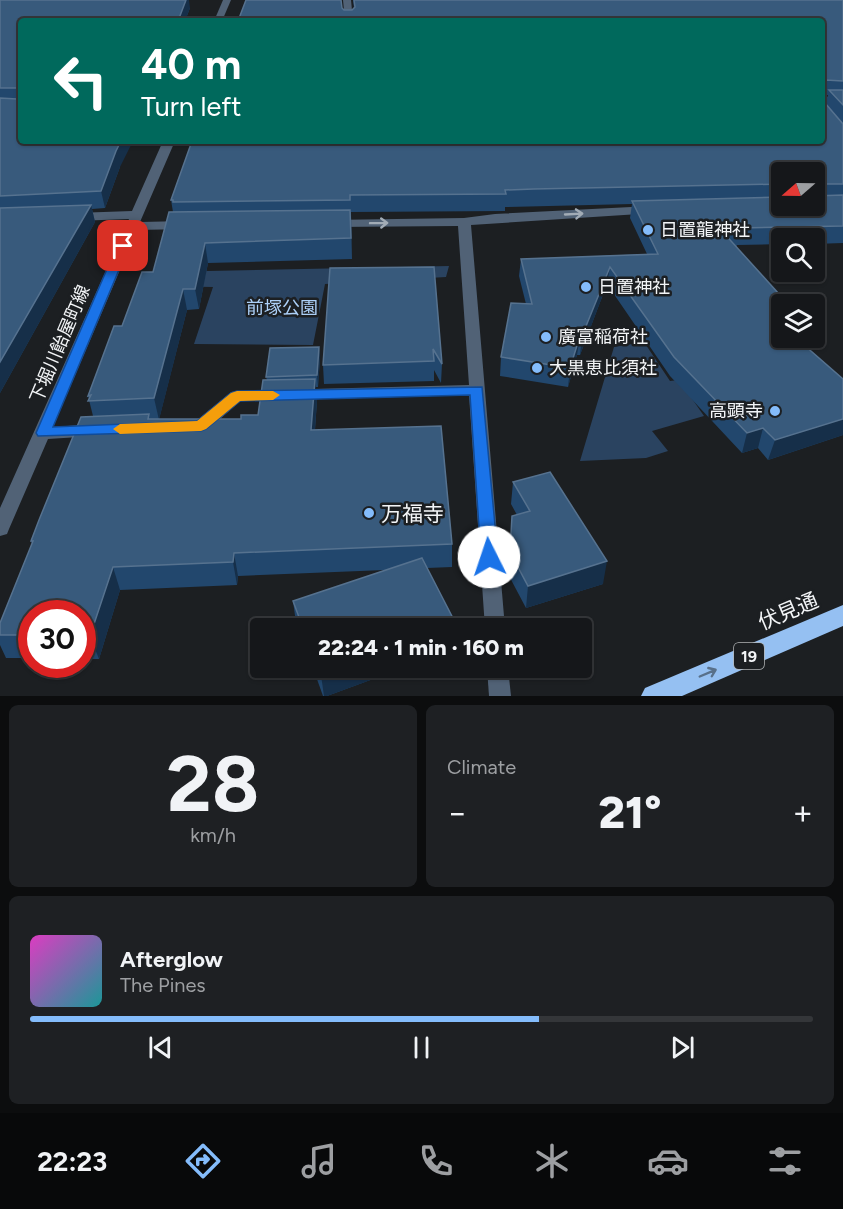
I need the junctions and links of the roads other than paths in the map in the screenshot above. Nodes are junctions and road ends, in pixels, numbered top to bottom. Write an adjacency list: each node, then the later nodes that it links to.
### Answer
1 (227, 0): 3 (street)
2 (346, 0): 4 (street)
3 (219, 18)
4 (349, 18)
5 (825, 100): 6 (street)
6 (843, 101)
7 (168, 144): 10 (street, 下堀川飴屋町線)
8 (667, 209): 11 (street, one-way to 8)
9 (57, 218): 10 (street)
10 (134, 220): 13 (street); 17 (street, 下堀川飴屋町線)
11 (464, 222): 12 (street, one-way to 11); 14 (street)
12 (321, 224)
13 (203, 225)
14 (477, 390): 15 (street); 20 (street)
15 (178, 427)
16 (111, 430): 17 (street)
17 (43, 433): 18 (street, 下堀川飴屋町線)
18 (0, 529)
19 (843, 615): 23 (highway, 伏見通 / 19, one-way to 19)
20 (494, 618)
21 (499, 678): 22 (street)
22 (500, 696)
23 (654, 696)

